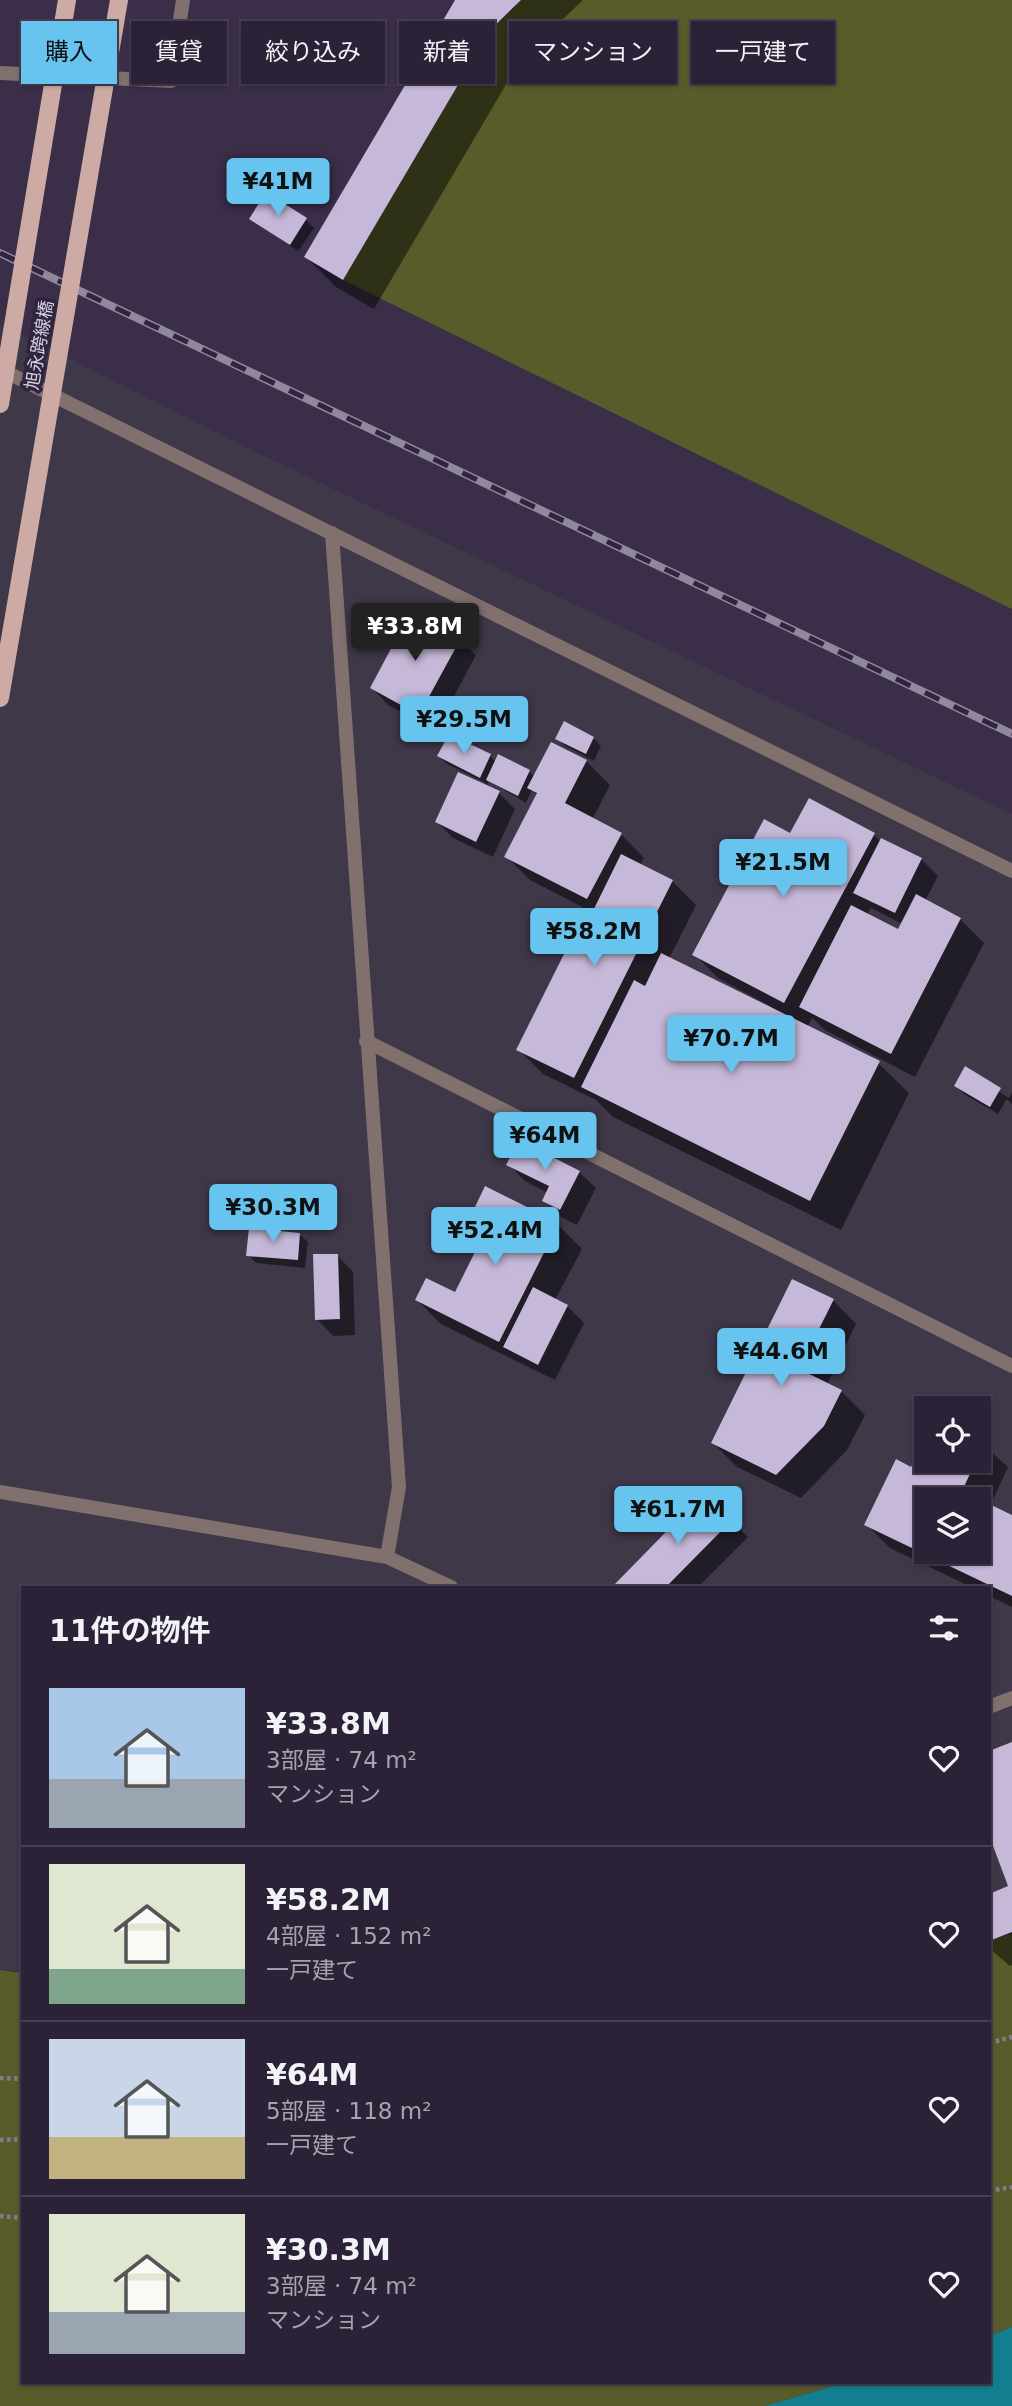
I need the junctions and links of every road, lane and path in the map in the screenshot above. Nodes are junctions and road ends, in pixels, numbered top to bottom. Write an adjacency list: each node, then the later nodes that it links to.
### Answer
1 (66, 0): 6 (main road, 旭永跨線橋, bridge)
2 (119, 0): 8 (main road, 旭永跨線橋, bridge)
3 (183, 0): 4 (street)
4 (0, 73)
5 (0, 369): 7 (street)
6 (0, 404)
7 (332, 533): 9 (street); 10 (street)
8 (0, 698)
9 (1012, 871)
10 (366, 1041): 11 (street); 13 (street)
11 (1012, 1366)
12 (0, 1492): 13 (street)
13 (387, 1557): 14 (street)
14 (449, 1586)
15 (1012, 1698): 16 (street)
16 (991, 1706)
17 (1012, 2038): 18 (path)
18 (991, 2043)
19 (0, 2078): 20 (path)
20 (21, 2079)
21 (21, 2139): 22 (path)
22 (0, 2140)
23 (1012, 2187): 24 (path)
24 (991, 2191)
25 (0, 2216): 26 (path)
26 (21, 2218)

